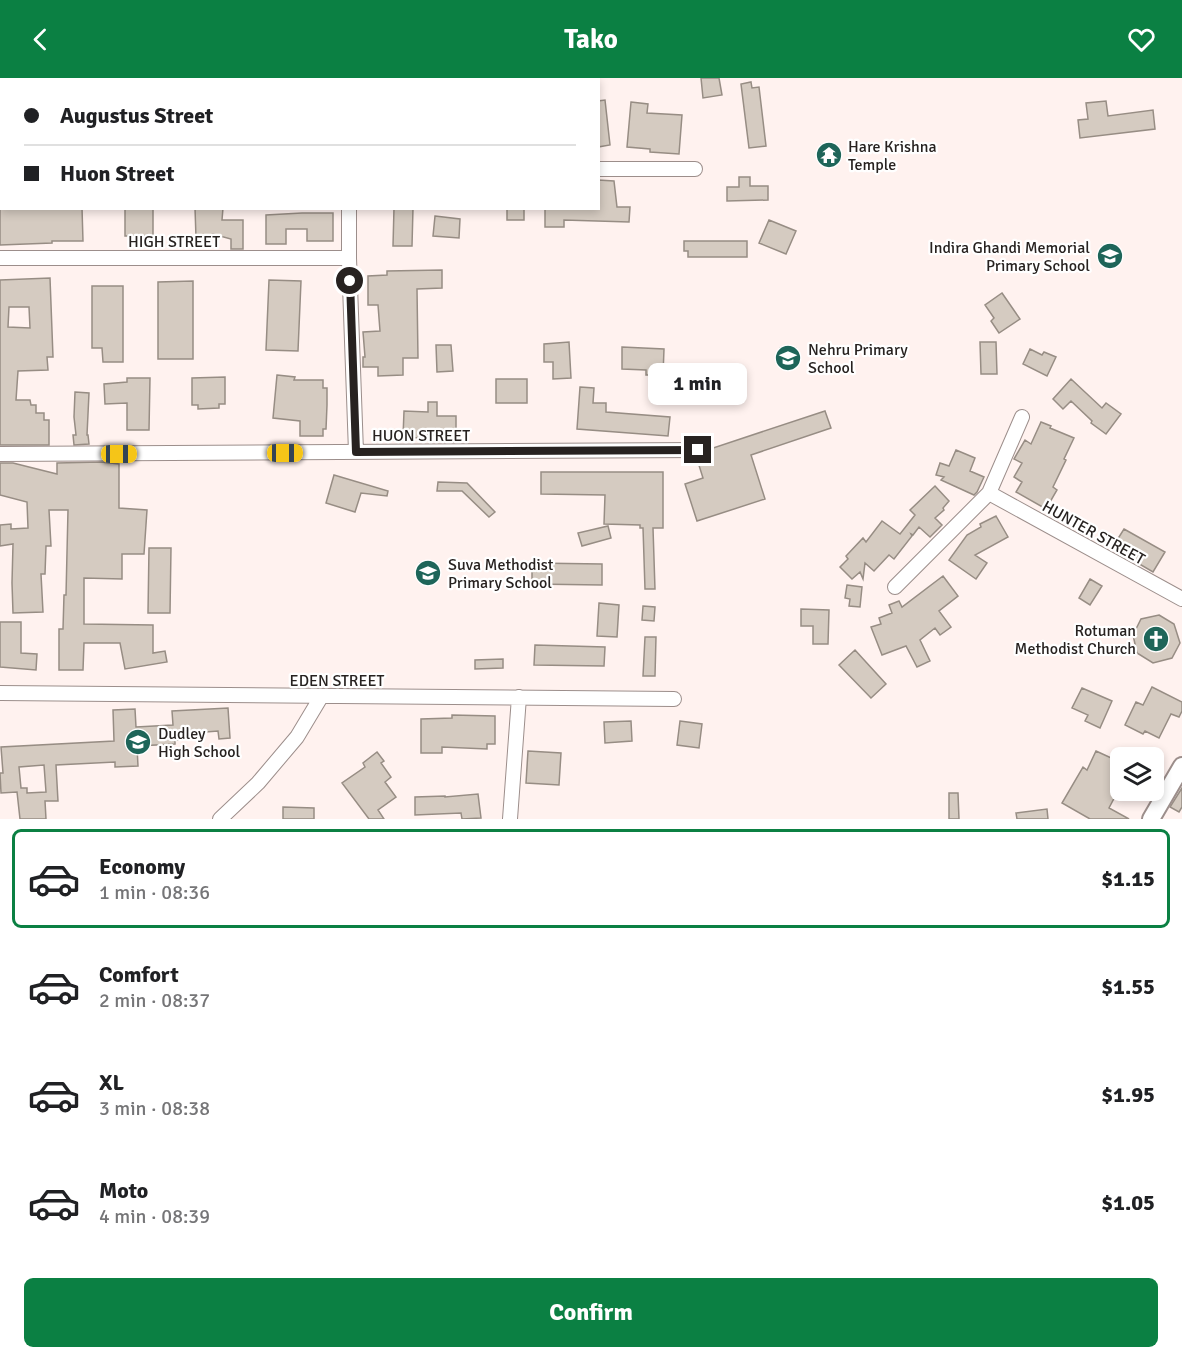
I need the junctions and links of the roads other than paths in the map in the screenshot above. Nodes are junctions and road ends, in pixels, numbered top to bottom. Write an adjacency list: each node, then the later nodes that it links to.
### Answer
1 (600, 169): 2 (street)
2 (695, 169)
3 (349, 210): 5 (street)
4 (0, 258): 5 (street, HIGH STREET)
5 (349, 258): 8 (street)
6 (1022, 417): 10 (street)
7 (698, 450): 8 (street, HUON STREET)
8 (356, 452): 9 (street, HUON STREET)
9 (0, 454)
10 (989, 493): 11 (street); 12 (street, HUNTER STREET)
11 (895, 587)
12 (1182, 599)
13 (0, 693): 14 (street, EDEN STREET)
14 (321, 697): 15 (street, EDEN STREET); 18 (street)
15 (519, 697): 16 (street, EDEN STREET); 19 (street)
16 (674, 699)
17 (1182, 766): 20 (main road)
18 (220, 819)
19 (510, 819)
20 (1151, 819)

